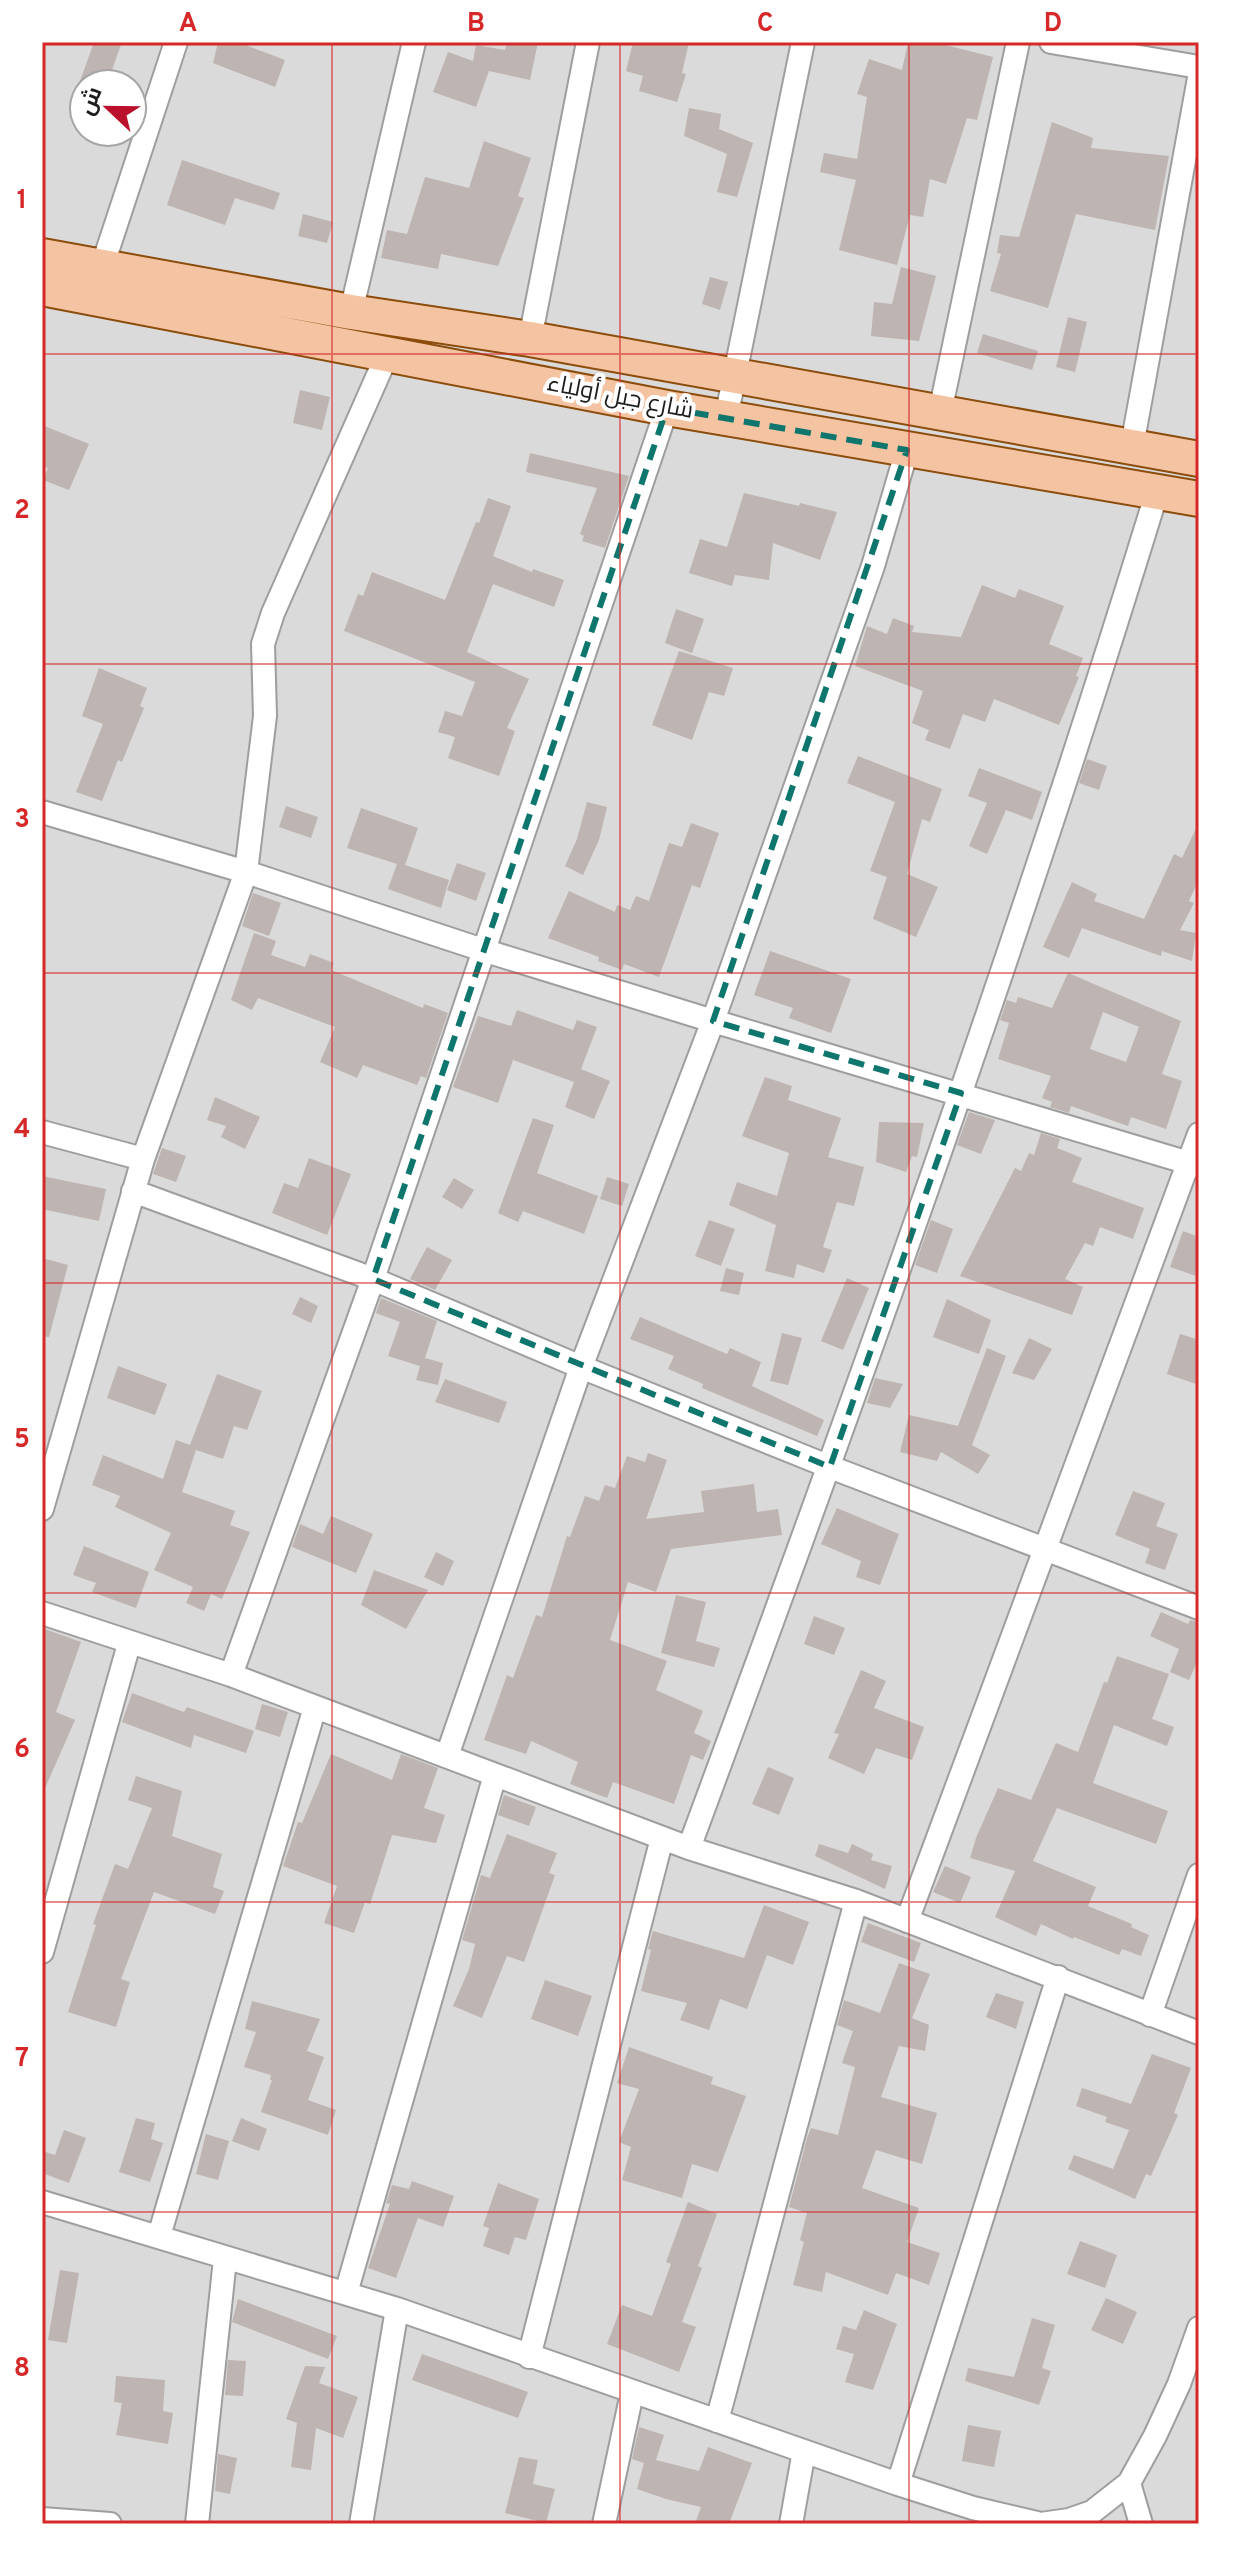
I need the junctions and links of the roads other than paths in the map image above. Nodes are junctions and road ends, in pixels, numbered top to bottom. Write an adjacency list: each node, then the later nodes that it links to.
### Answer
1 (176, 42): 10 (street)
2 (414, 42): 12 (street)
3 (588, 42): 13 (street)
4 (803, 42): 15 (street)
5 (1018, 42): 17 (street)
6 (1051, 42): 7 (street)
7 (1199, 67)
8 (1199, 78): 19 (street)
9 (42, 256): 10 (main road, شارع جبل أولياء)
10 (102, 267): 12 (main road, شارع جبل أولياء)
11 (42, 288): 14 (main road, شارع جبل أولياء)
12 (351, 312): 13 (main road, شارع جبل أولياء)
13 (530, 339): 15 (main road, شارع جبل أولياء)
14 (387, 355): 16 (main road, شارع جبل أولياء); 25 (street)
15 (734, 377): 17 (main road, شارع جبل أولياء); 18 (street)
16 (667, 408): 18 (main road, شارع جبل أولياء); 26 (street)
17 (940, 412): 19 (main road, شارع جبل أولياء)
18 (726, 418): 20 (main road, شارع جبل أولياء)
19 (1132, 446): 21 (main road, شارع جبل أولياء)
20 (907, 450): 22 (main road, شارع جبل أولياء); 27 (street)
21 (1199, 459)
22 (1157, 492): 23 (main road, شارع جبل أولياء); 28 (street)
23 (1199, 499)
24 (42, 812): 25 (street)
25 (246, 872): 26 (street); 31 (street)
26 (486, 951): 27 (street); 34 (street)
27 (713, 1021): 28 (street); 35 (street)
28 (961, 1093): 32 (street); 36 (street)
29 (42, 1132): 31 (street)
30 (1199, 1134): 32 (street)
31 (143, 1159): 33 (street)
32 (1194, 1165): 38 (street)
33 (133, 1191): 34 (street); 37 (street)
34 (373, 1279): 35 (street); 42 (street)
35 (581, 1367): 36 (street); 44 (street)
36 (830, 1467): 38 (street); 47 (street)
37 (42, 1509)
38 (1045, 1551): 39 (street); 50 (street)
39 (1199, 1608)
40 (42, 1613): 41 (street)
41 (129, 1644): 42 (street); 51 (street)
42 (231, 1675): 43 (street)
43 (315, 1707): 44 (street); 56 (street)
44 (447, 1756): 45 (street)
45 (495, 1775): 46 (street); 58 (street)
46 (662, 1838): 47 (street); 61 (street)
47 (689, 1848): 49 (street)
48 (1199, 1875): 53 (street)
49 (856, 1901): 50 (street); 63 (street)
50 (907, 1921): 52 (street)
51 (42, 1952)
52 (1058, 1977): 53 (street); 66 (street)
53 (1150, 2015): 54 (street)
54 (1199, 2033)
55 (42, 2202): 56 (street)
56 (159, 2236): 57 (street)
57 (225, 2259): 58 (street); 69 (street)
58 (346, 2293): 59 (street)
59 (397, 2309): 61 (street); 70 (street)
60 (1199, 2328): 65 (street)
61 (529, 2357): 62 (street)
62 (632, 2393): 63 (street); 71 (street)
63 (717, 2421): 64 (street)
64 (804, 2451): 66 (street); 72 (street)
65 (1129, 2483): 66 (street); 73 (street)
66 (898, 2484)
67 (42, 2519): 68 (street)
68 (110, 2524)
69 (197, 2524)
70 (361, 2524)
71 (604, 2524)
72 (791, 2524)
73 (1141, 2524)

